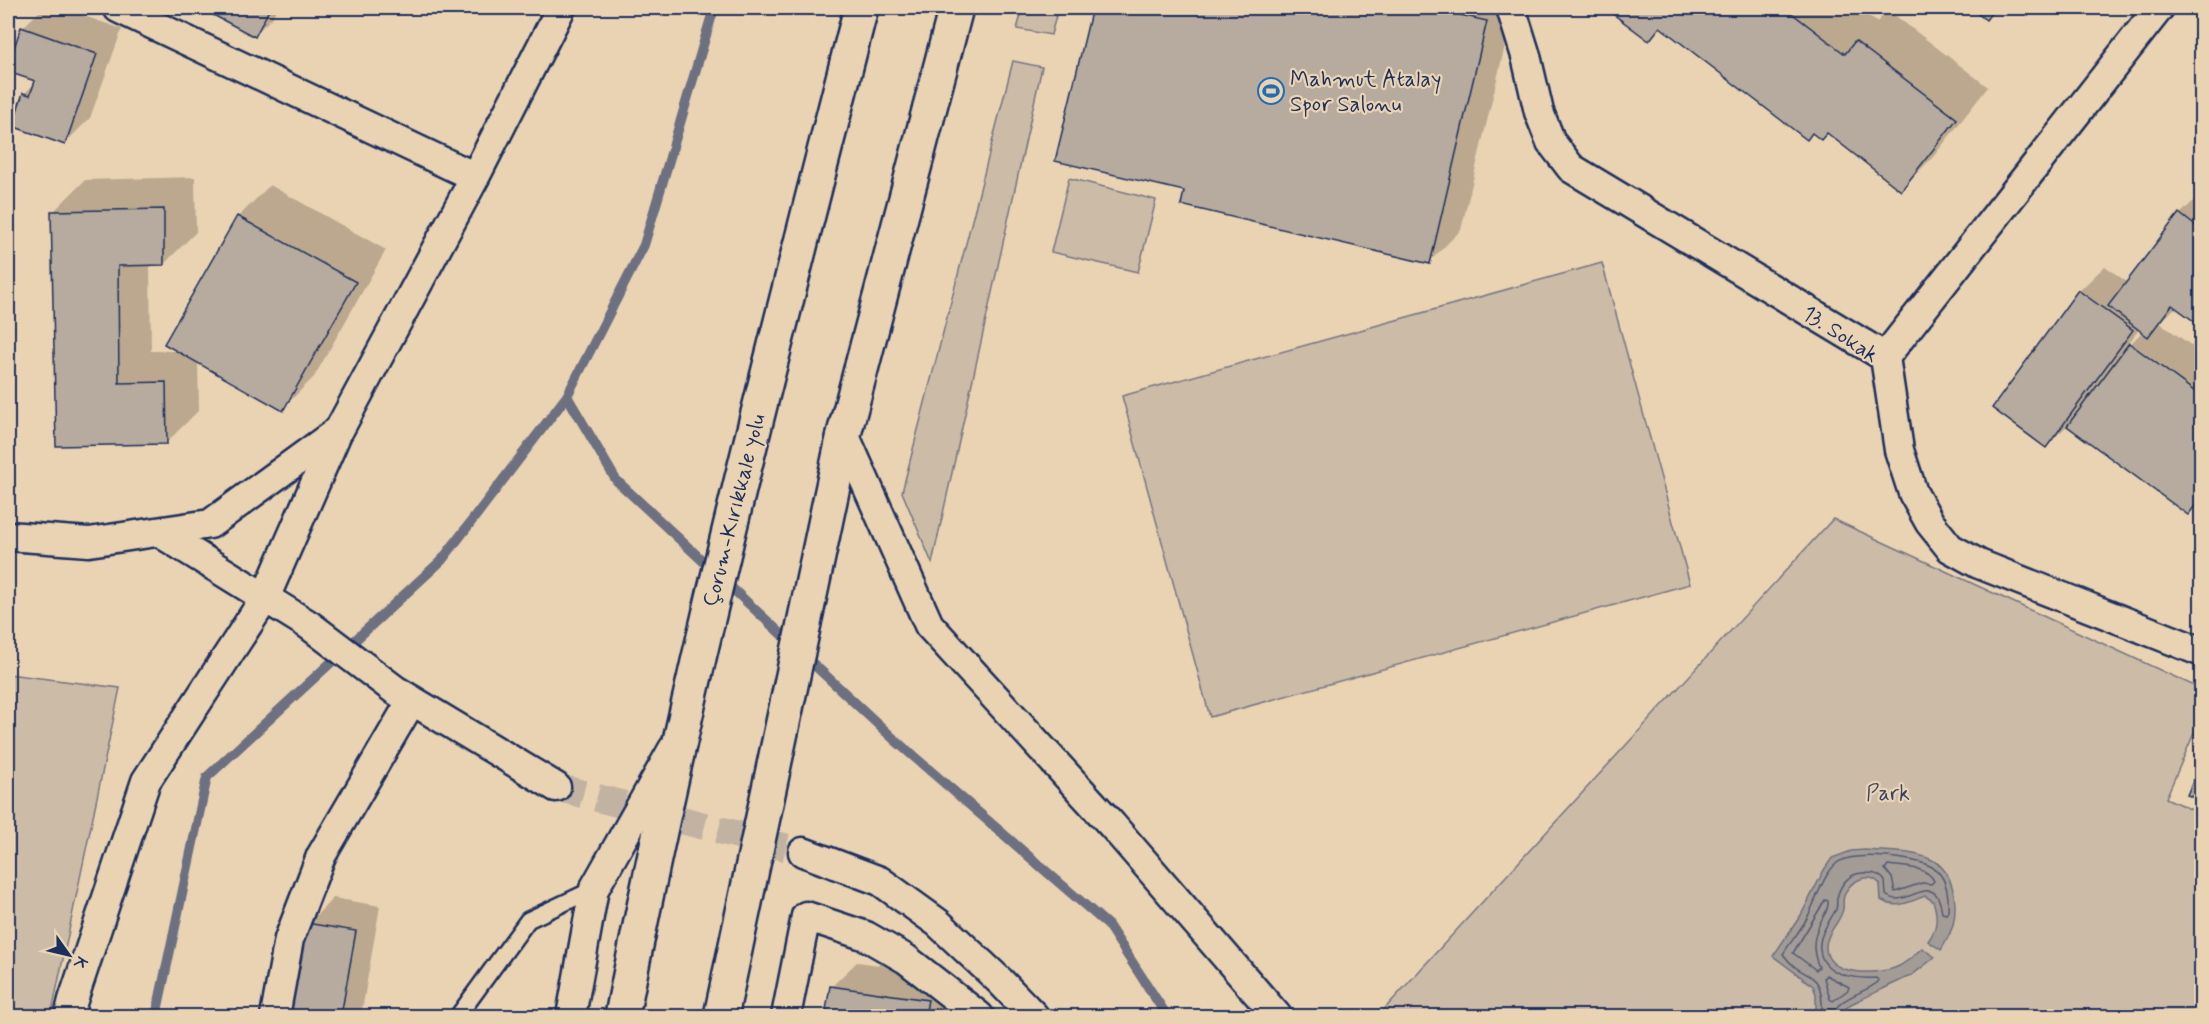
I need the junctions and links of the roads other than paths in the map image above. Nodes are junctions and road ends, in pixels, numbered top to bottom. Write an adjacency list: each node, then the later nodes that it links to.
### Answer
1 (118, 8): 7 (street)
2 (561, 8): 8 (street)
3 (861, 8): 17 (highway, Çorum-Kırıkkale yolu)
4 (956, 8): 11 (highway)
5 (1511, 8): 9 (street, 13. Sokak)
6 (2159, 8): 9 (street)
7 (151, 14): 8 (street)
8 (475, 177): 10 (street)
9 (1885, 357): 15 (street, 13. Sokak)
10 (339, 430): 12 (street); 14 (street)
11 (844, 434): 26 (highway); 30 (street)
12 (159, 532): 13 (street); 14 (street)
13 (8, 536)
14 (265, 598): 16 (street); 21 (street)
15 (2202, 652)
16 (403, 695): 18 (street); 22 (street)
17 (680, 736): 20 (street); 25 (highway, Çorum-Kırıkkale yolu)
18 (556, 786)
19 (802, 852): 29 (street)
20 (594, 889): 23 (lane); 24 (street)
21 (69, 1017)
22 (275, 1017)
23 (458, 1017)
24 (571, 1017)
25 (622, 1017)
26 (722, 1017)
27 (786, 1017): 28 (street)
28 (978, 1017)
29 (1034, 1017)
30 (1278, 1017)

